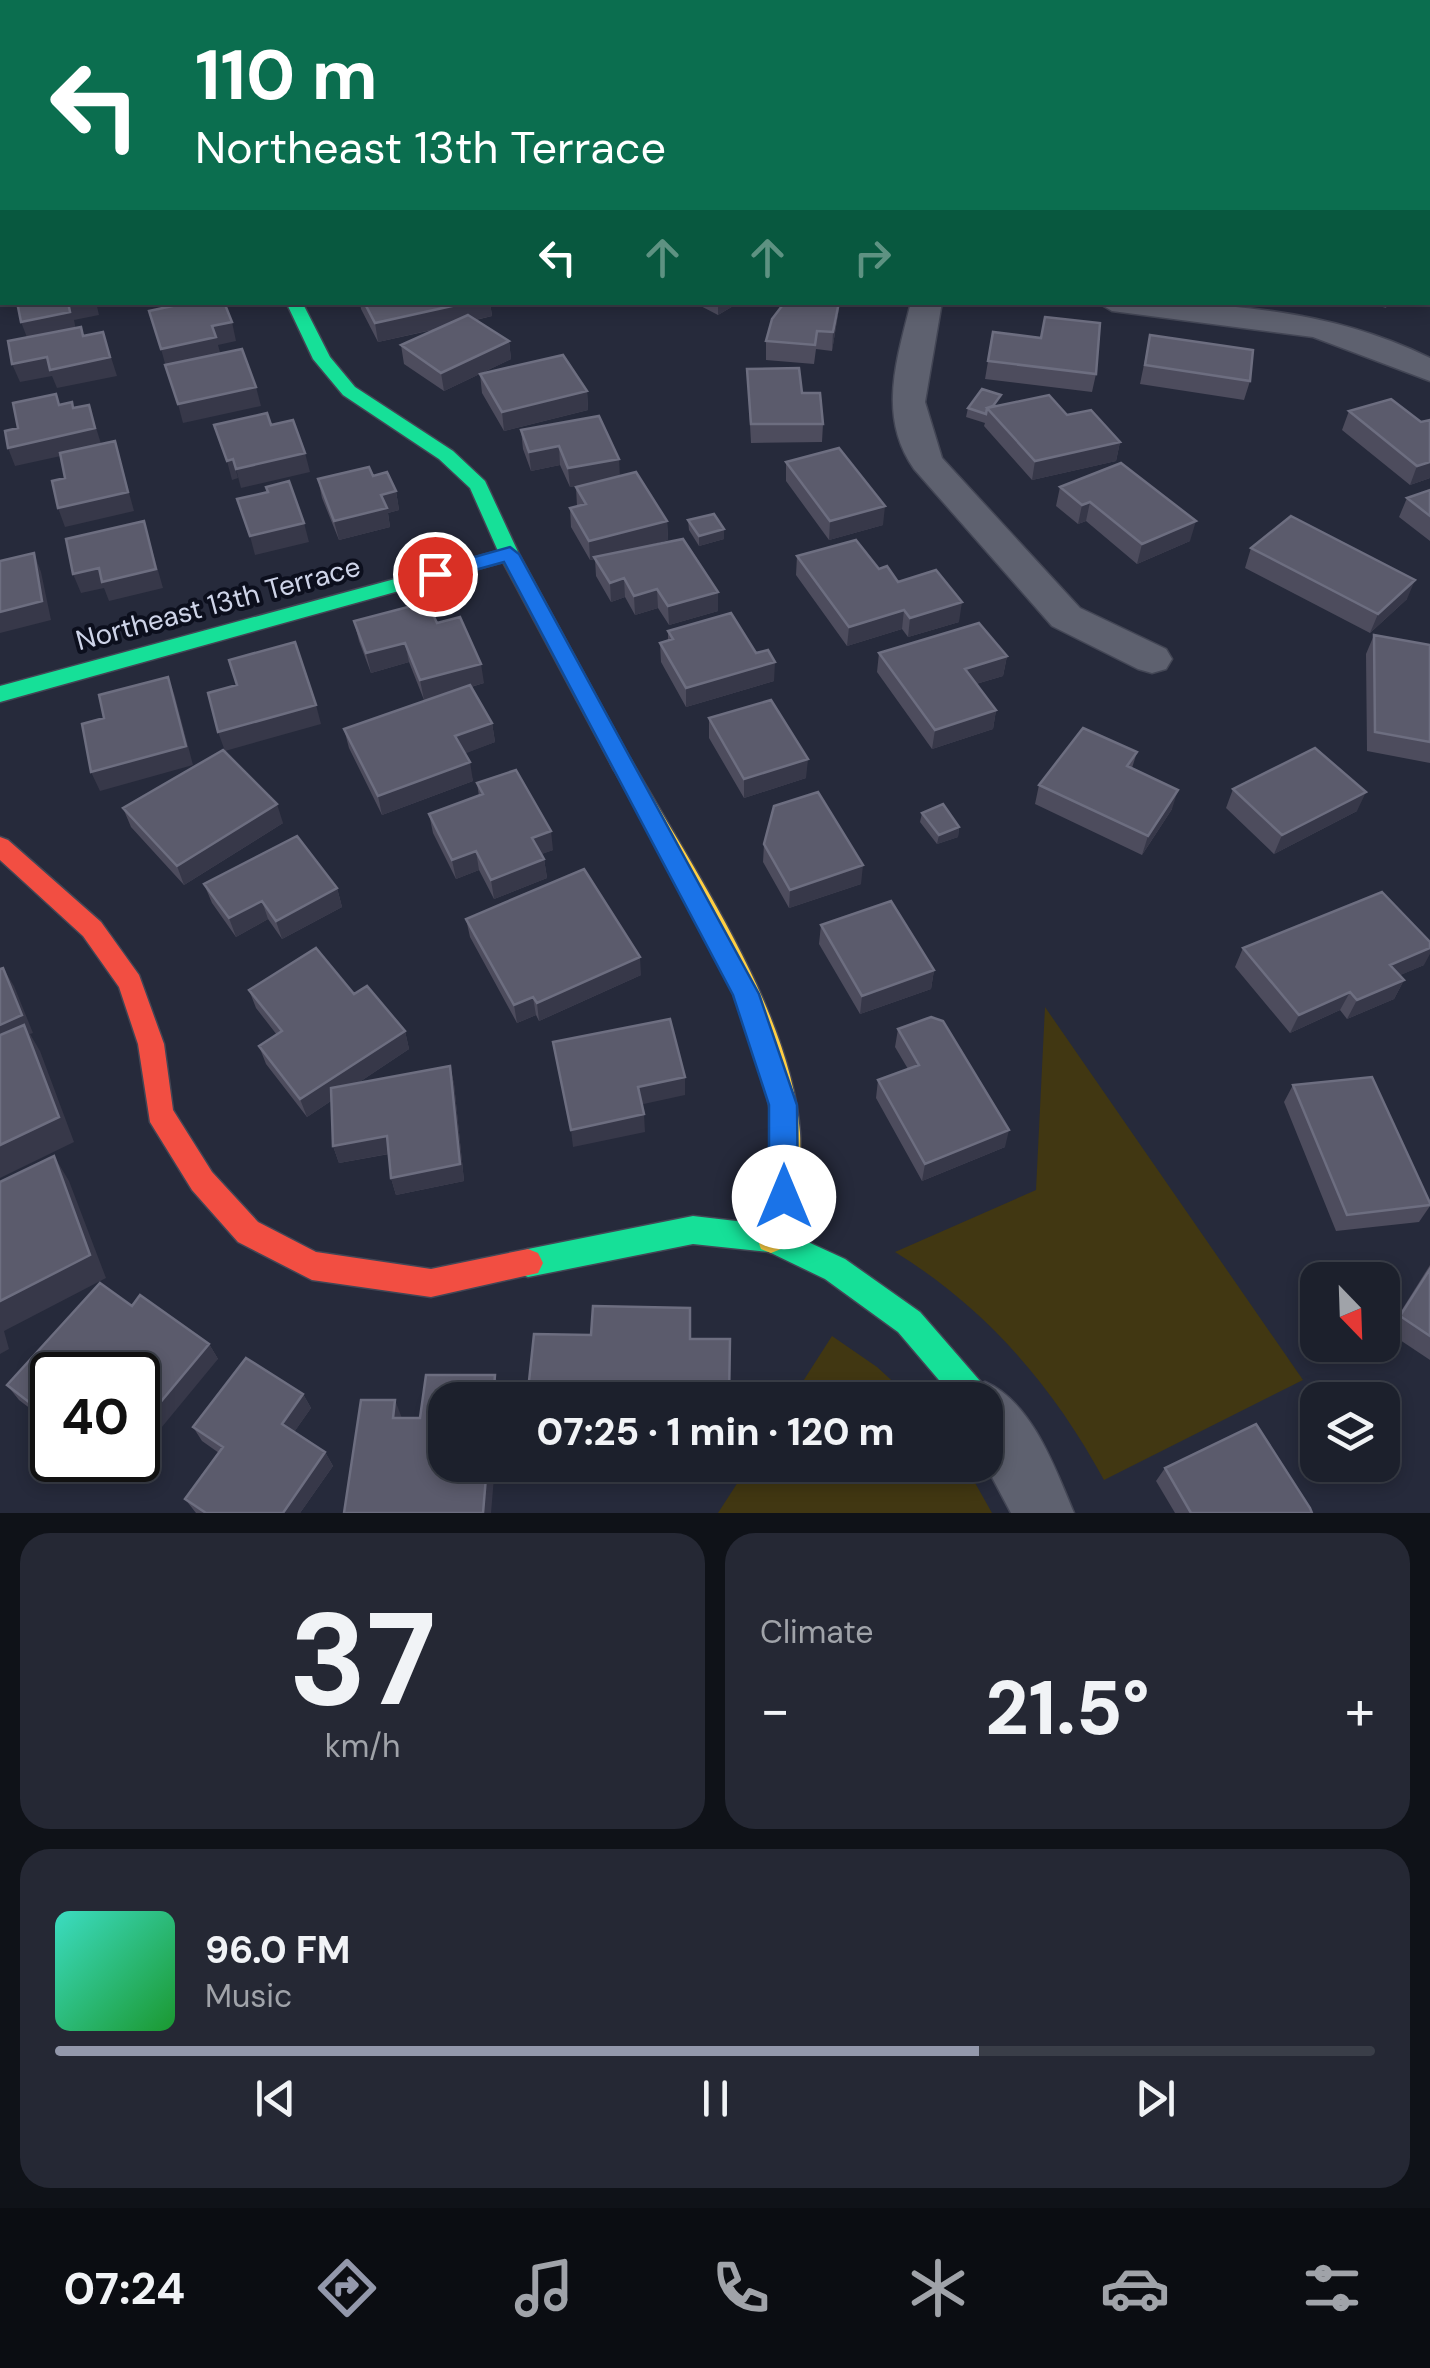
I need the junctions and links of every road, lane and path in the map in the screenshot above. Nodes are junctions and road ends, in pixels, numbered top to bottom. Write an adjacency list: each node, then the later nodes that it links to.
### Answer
1 (295, 305): 6 (street)
2 (926, 305): 7 (street)
3 (1170, 305): 4 (street)
4 (1228, 308): 5 (street)
5 (1430, 371)
6 (510, 554): 8 (street, Northeast 13th Terrace); 10 (street)
7 (1152, 660)
8 (0, 694)
9 (0, 846): 10 (street)
10 (771, 1239): 11 (street)
11 (961, 1382)
12 (1003, 1438): 13 (street)
13 (1042, 1513)

